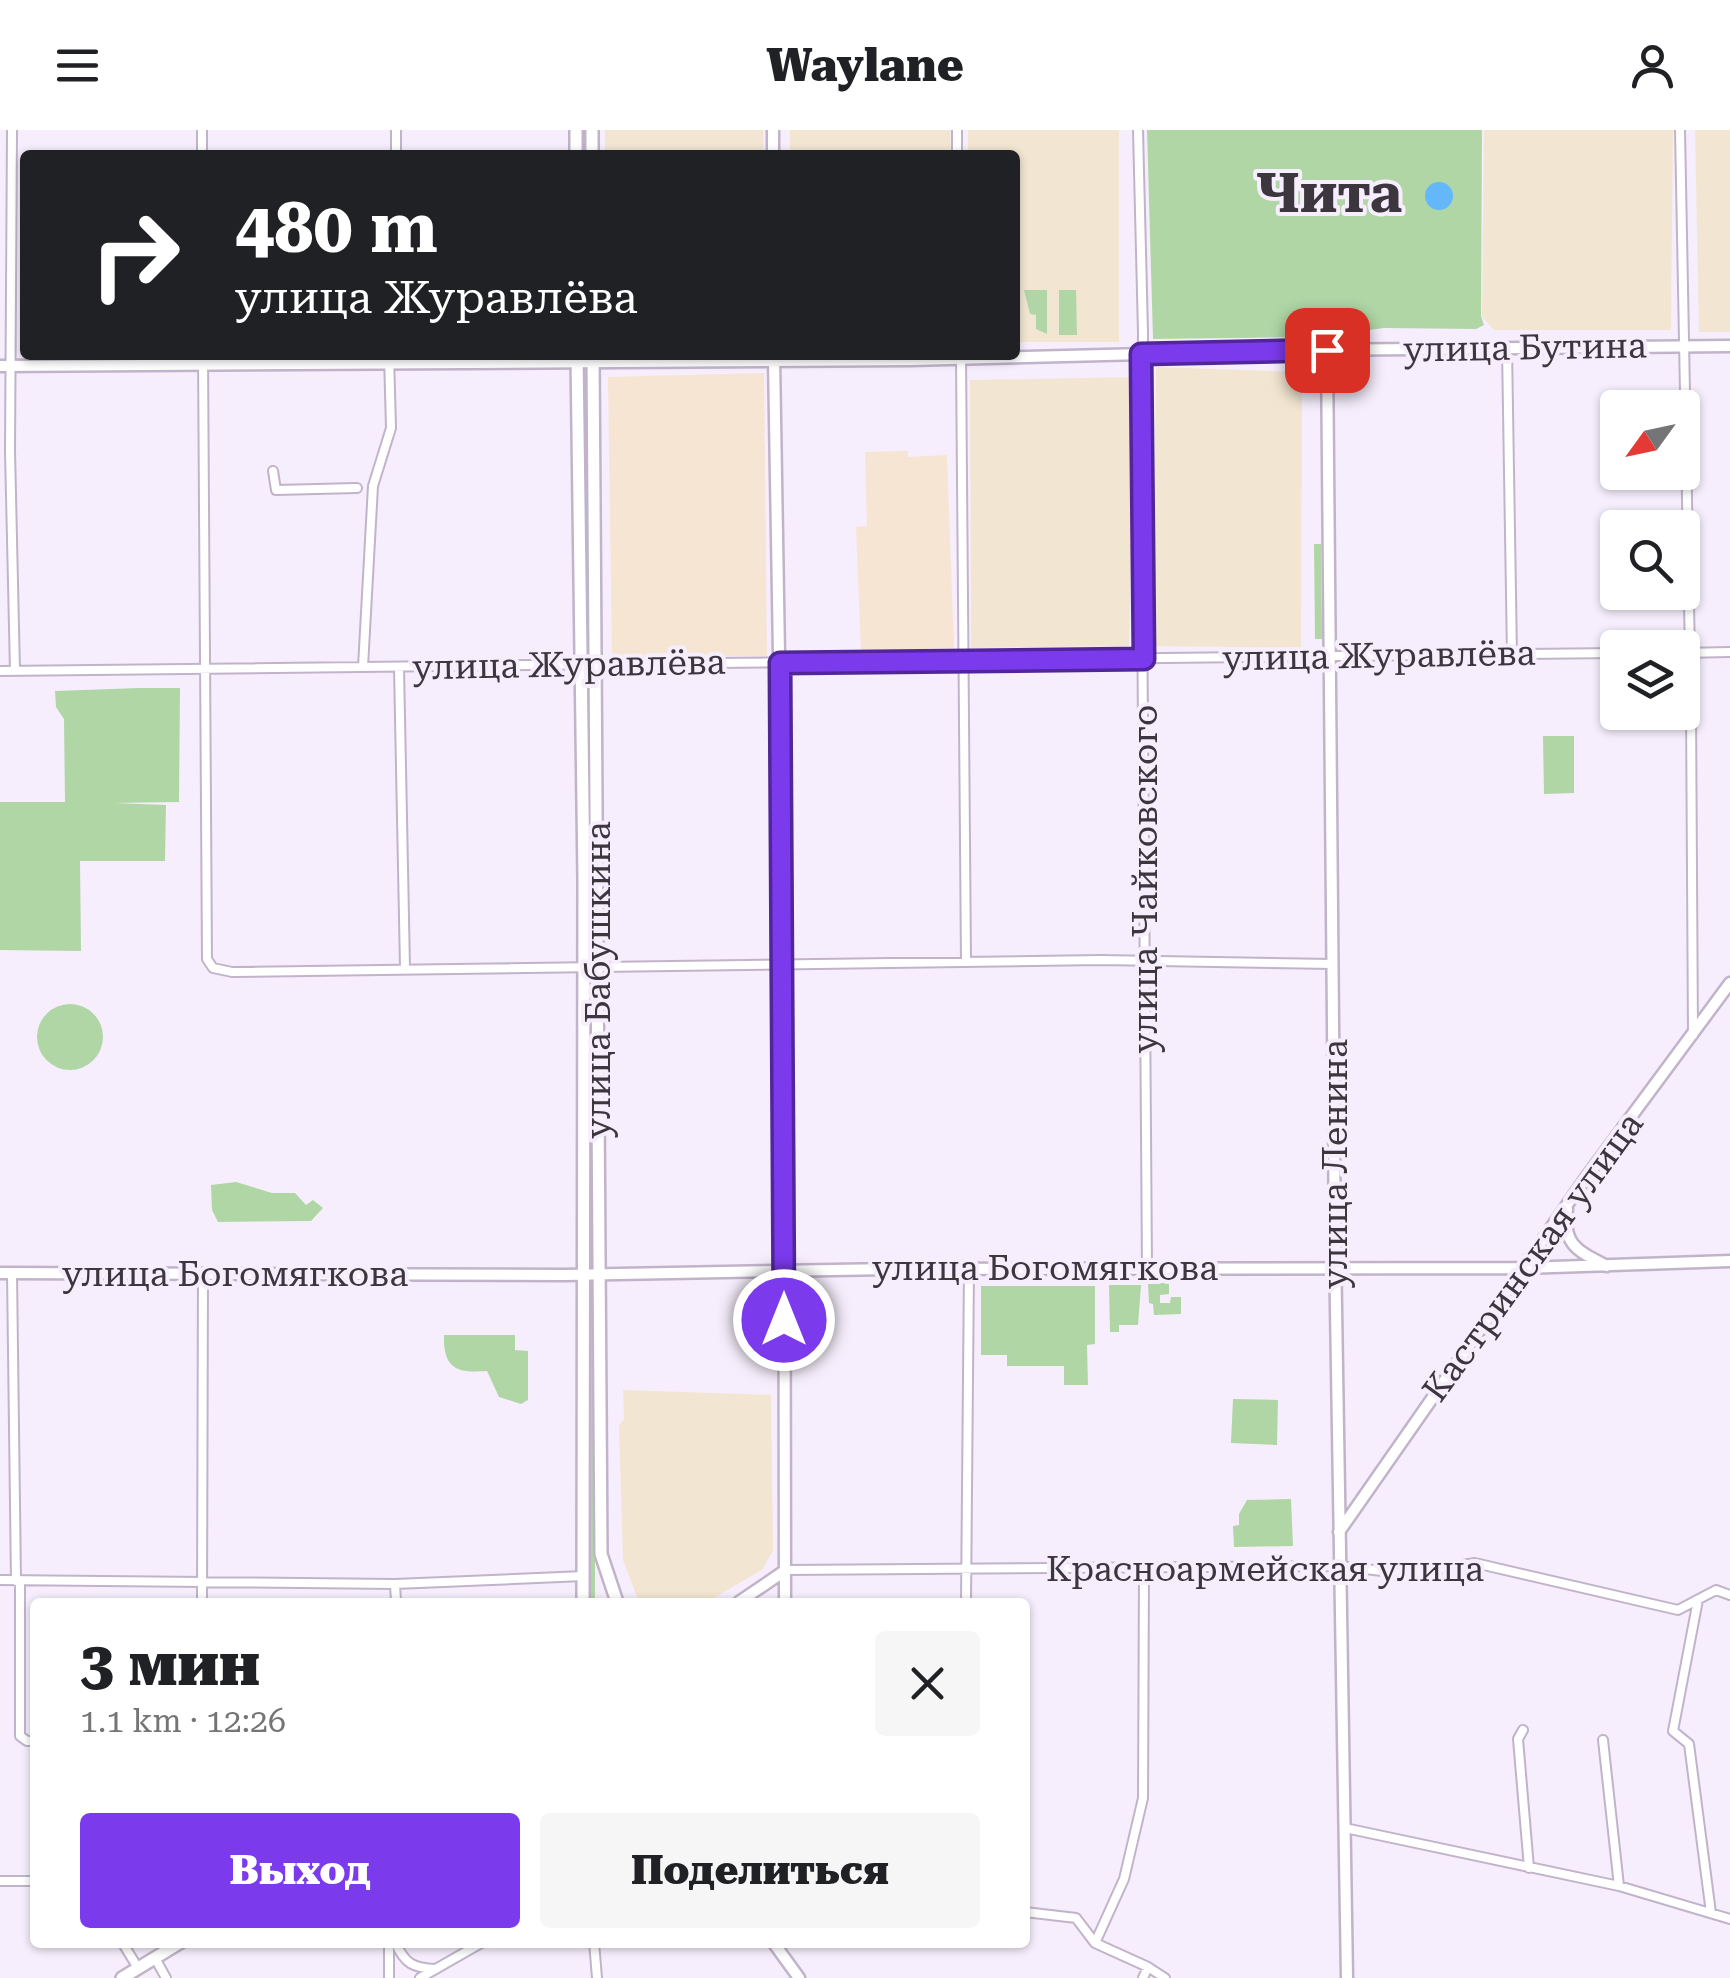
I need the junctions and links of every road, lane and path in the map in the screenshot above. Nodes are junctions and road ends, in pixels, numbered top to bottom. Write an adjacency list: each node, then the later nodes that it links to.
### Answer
1 (12, 130): 17 (street)
2 (1138, 130): 8 (street, улица Чайковского)
3 (1680, 130): 5 (street)
4 (1730, 346): 5 (main road, улица Бутина)
5 (1683, 347): 6 (main road, улица Бутина); 20 (street)
6 (1507, 348): 7 (main road, улица Бутина); 23 (street)
7 (1327, 350): 8 (main road, улица Бутина); 25 (main road, улица Ленина)
8 (1141, 354): 9 (main road, улица Бутина); 26 (street, улица Чайковского)
9 (1020, 356)
10 (176, 360): 17 (main road, улица Бутина)
11 (204, 360): 33 (street)
12 (390, 360): 31 (street)
13 (578, 360): 30 (main road, улица Бабушкина)
14 (594, 360): 29 (main road, улица Бабушкина)
15 (774, 360): 28 (main road)
16 (961, 360): 27 (street)
17 (6, 366): 35 (street)
18 (274, 470): 19 (street)
19 (357, 488)
20 (1686, 630)
21 (1730, 652): 22 (street)
22 (1700, 653)
23 (1512, 654): 24 (street, улица Журавлёва); 25 (street, улица Журавлёва)
24 (1600, 654)
25 (1331, 656): 26 (street, улица Журавлёва); 40 (main road, улица Ленина)
26 (1144, 659): 27 (street, улица Журавлёва); 37 (street, улица Чайковского)
27 (963, 661): 28 (street, улица Журавлёва); 38 (street)
28 (780, 663): 29 (street, улица Журавлёва); 39 (main road)
29 (598, 665): 30 (street, улица Журавлёва); 42 (main road, улица Бабушкина)
30 (582, 666): 32 (street, улица Журавлёва); 41 (main road, улица Бабушкина)
31 (363, 667): 32 (street, улица Журавлёва); 33 (street, улица Журавлёва)
32 (399, 667): 43 (street)
33 (207, 669): 35 (street, улица Журавлёва); 43 (street)
34 (0, 671): 35 (street, улица Журавлёва)
35 (16, 671)
36 (1687, 730): 45 (street)
37 (1147, 961): 38 (street); 40 (street); 51 (street, улица Чайковского)
38 (966, 962): 39 (street)
39 (784, 964): 42 (street); 53 (main road)
40 (1333, 964): 48 (main road, улица Ленина)
41 (582, 966): 42 (street); 43 (street); 56 (main road, улица Бабушкина)
42 (598, 967): 57 (main road, улица Бабушкина)
43 (405, 968)
44 (1730, 983): 45 (main road, Кастринская улица)
45 (1693, 1035): 46 (main road, Кастринская улица)
46 (1568, 1205): 49 (main road); 52 (main road, Кастринская улица)
47 (1730, 1262): 49 (main road, улица Богомягкова)
48 (1335, 1266): 51 (main road, улица Богомягкова); 52 (main road, улица Богомягкова); 58 (main road, улица Ленина)
49 (1608, 1266): 52 (main road, улица Богомягкова)
50 (969, 1268): 51 (main road, улица Богомягкова); 53 (main road, улица Богомягкова); 62 (street)
51 (1147, 1268)
52 (1524, 1268): 58 (main road, Кастринская улица)
53 (784, 1270): 57 (main road, улица Богомягкова); 61 (main road)
54 (6, 1273): 55 (main road, улица Богомягкова); 65 (street)
55 (203, 1275): 56 (main road, улица Богомягкова); 66 (street)
56 (583, 1275): 57 (main road, улица Богомягкова); 63 (main road, улица Бабушкина)
57 (598, 1275): 72 (main road, улица Бабушкина)
58 (1338, 1533): 59 (main road, улица Ленина)
59 (1340, 1566): 60 (street, Красноармейская улица); 76 (street, Красноармейская улица); 80 (main road, улица Ленина)
60 (1144, 1568): 62 (street, Красноармейская улица); 88 (street)
61 (786, 1570): 62 (street, Красноармейская улица); 73 (main road); 74 (main road)
62 (966, 1570): 75 (street)
63 (584, 1576): 67 (street); 71 (main road, улица Бабушкина)
64 (0, 1580): 65 (street)
65 (18, 1581): 66 (street); 78 (street)
66 (202, 1583): 67 (street); 69 (street)
67 (396, 1584): 70 (street)
68 (1730, 1595): 76 (street, Красноармейская улица)
69 (202, 1598)
70 (396, 1598)
71 (583, 1598)
72 (616, 1598)
73 (744, 1598)
74 (785, 1598)
75 (966, 1598)
76 (1698, 1600): 86 (street)
77 (1523, 1730): 81 (street)
78 (30, 1739)
79 (1603, 1740): 84 (street)
80 (1345, 1828): 81 (street); 108 (main road, улица Ленина)
81 (1529, 1868): 84 (street)
82 (0, 1881): 83 (street)
83 (30, 1881)
84 (1619, 1886): 86 (street)
85 (1030, 1913): 88 (street)
86 (1710, 1913): 87 (street)
87 (1730, 1919)
88 (1095, 1943): 98 (street)
89 (126, 1948): 97 (street)
90 (171, 1948): 96 (main road)
91 (392, 1948): 102 (street)
92 (396, 1948): 99 (street)
93 (473, 1948): 99 (street)
94 (594, 1948): 104 (street)
95 (778, 1948): 105 (main road)
96 (155, 1958): 97 (main road); 101 (street)
97 (138, 1968): 100 (main road)
98 (1148, 1968): 106 (street); 107 (street)
99 (436, 1969): 103 (street)
100 (122, 1978)
101 (166, 1978)
102 (389, 1978)
103 (420, 1978)
104 (596, 1978)
105 (800, 1978)
106 (1143, 1978)
107 (1165, 1978)
108 (1348, 1978)

